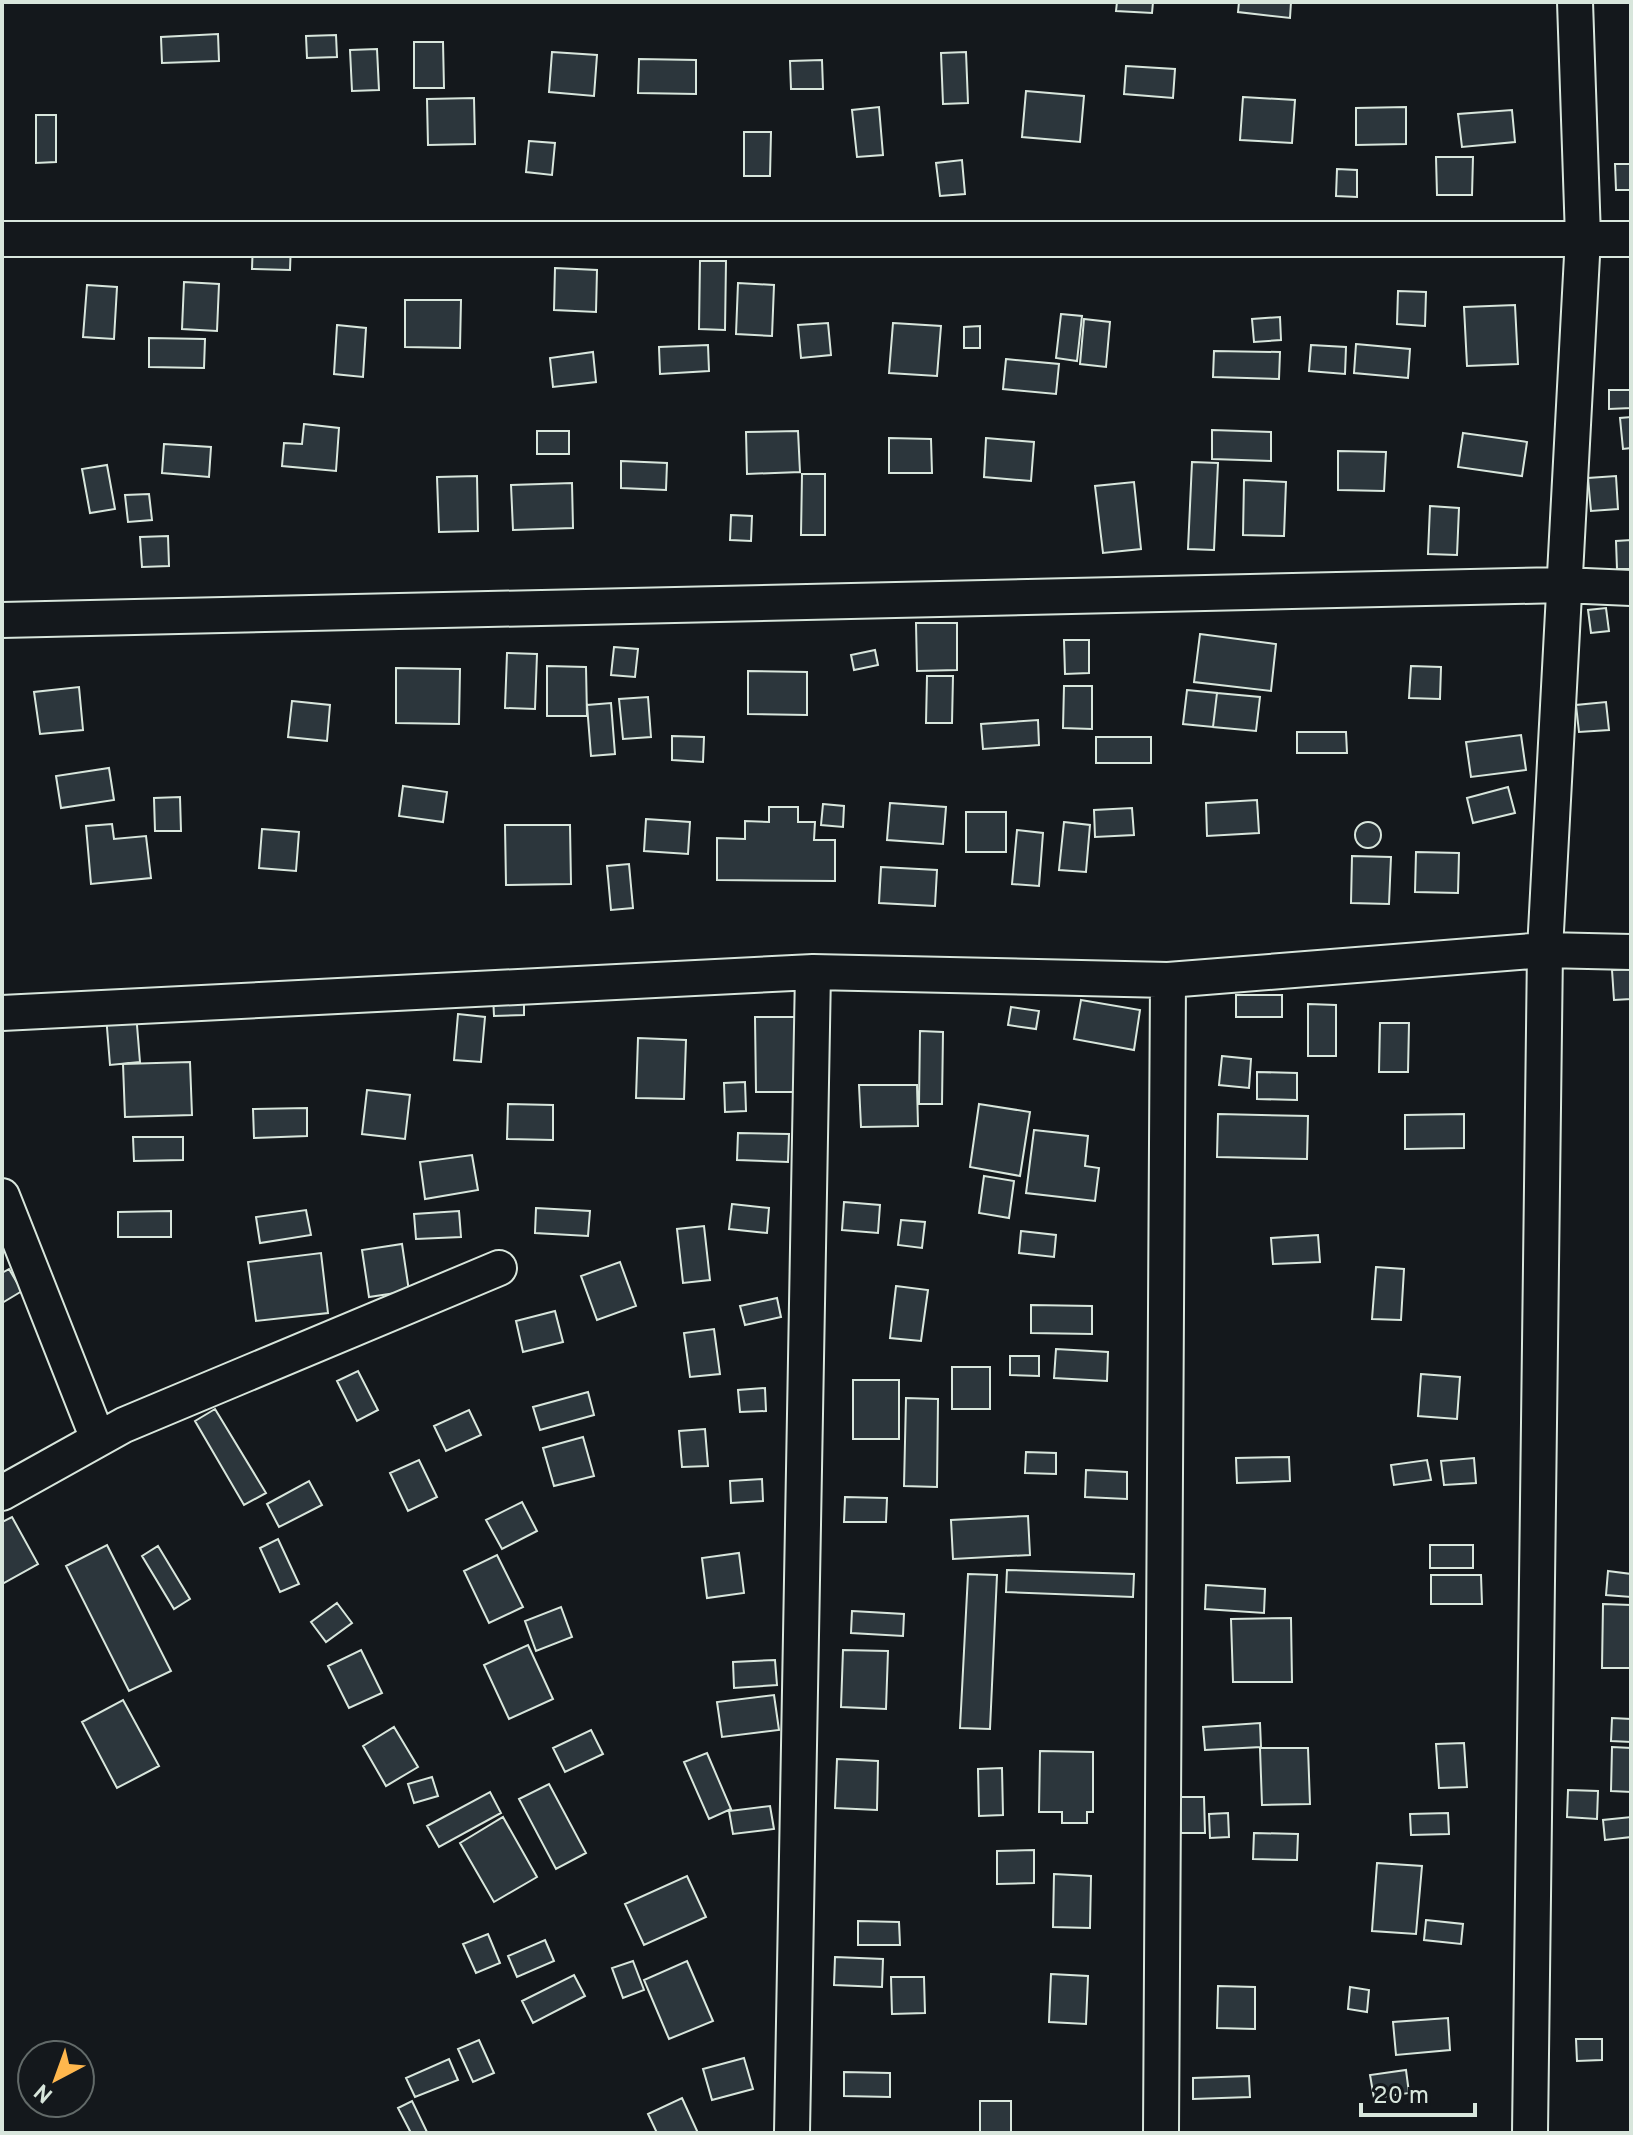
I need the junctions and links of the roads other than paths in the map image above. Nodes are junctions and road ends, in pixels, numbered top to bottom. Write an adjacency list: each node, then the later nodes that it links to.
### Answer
1 (1575, 2): 2 (street)
2 (1583, 237): 3 (street); 4 (street); 5 (street)
3 (2, 239)
4 (1631, 239)
5 (1563, 585): 6 (street); 7 (street); 8 (street)
6 (1631, 588)
7 (2, 620)
8 (1545, 950): 9 (street); 11 (street); 19 (street)
9 (1631, 952)
10 (813, 972): 11 (street); 12 (street); 17 (street)
11 (1168, 980): 18 (street)
12 (2, 1013)
13 (2, 1196): 15 (street)
14 (499, 1268): 15 (street)
15 (98, 1439): 16 (street)
16 (2, 1493)
17 (792, 2133)
18 (1161, 2133)
19 (1530, 2133)

